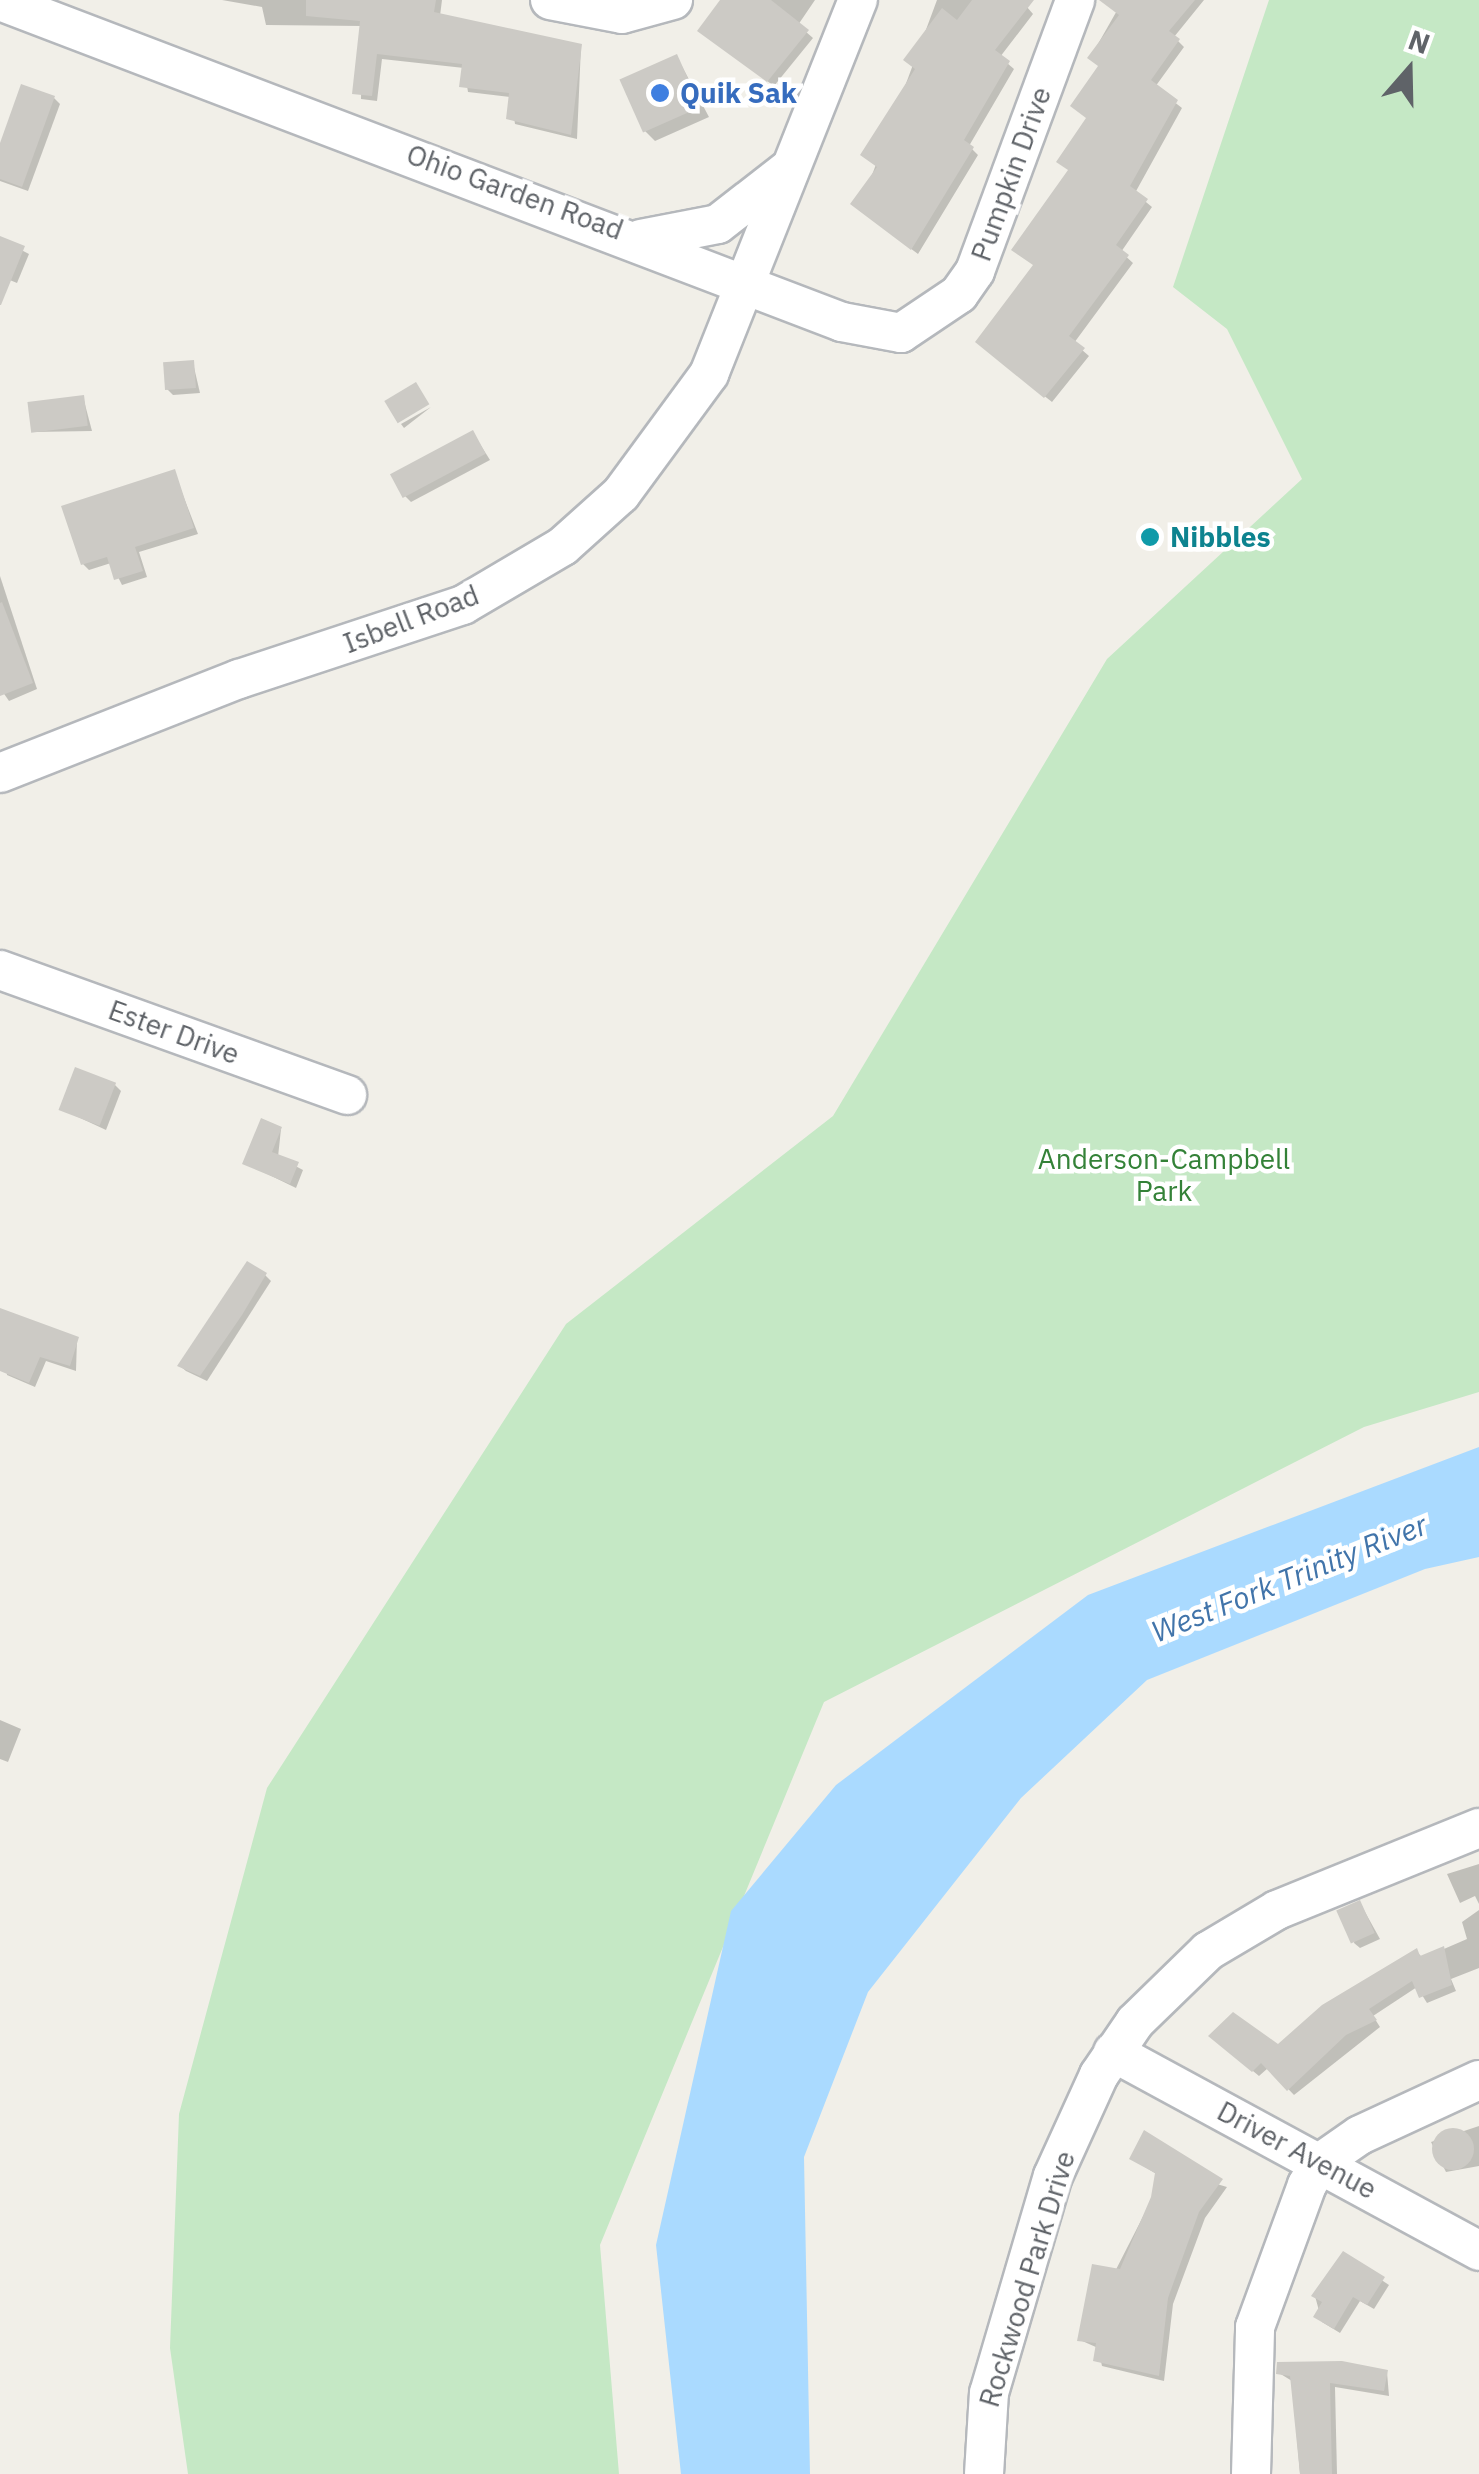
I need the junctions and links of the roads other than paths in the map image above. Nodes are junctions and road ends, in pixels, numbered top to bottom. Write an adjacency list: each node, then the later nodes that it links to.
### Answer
1 (550, 0): 5 (street)
2 (858, 0): 6 (street)
3 (1075, 0): 8 (street, Pumpkin Drive)
4 (0, 1): 7 (street, Ohio Garden Road)
5 (665, 4)
6 (794, 162): 7 (street); 8 (street)
7 (640, 239): 8 (street, Ohio Garden Road)
8 (748, 279): 9 (street, Isbell Road)
9 (0, 773)
10 (0, 970): 11 (street, Ester Drive)
11 (348, 1095)
12 (1479, 1828): 13 (street, Rockwood Park Drive)
13 (1113, 2052): 15 (street, Driver Avenue); 17 (street, Rockwood Park Drive)
14 (1479, 2080): 15 (street)
15 (1321, 2162): 16 (street, Driver Avenue); 18 (street)
16 (1479, 2251)
17 (984, 2474)
18 (1251, 2474)

